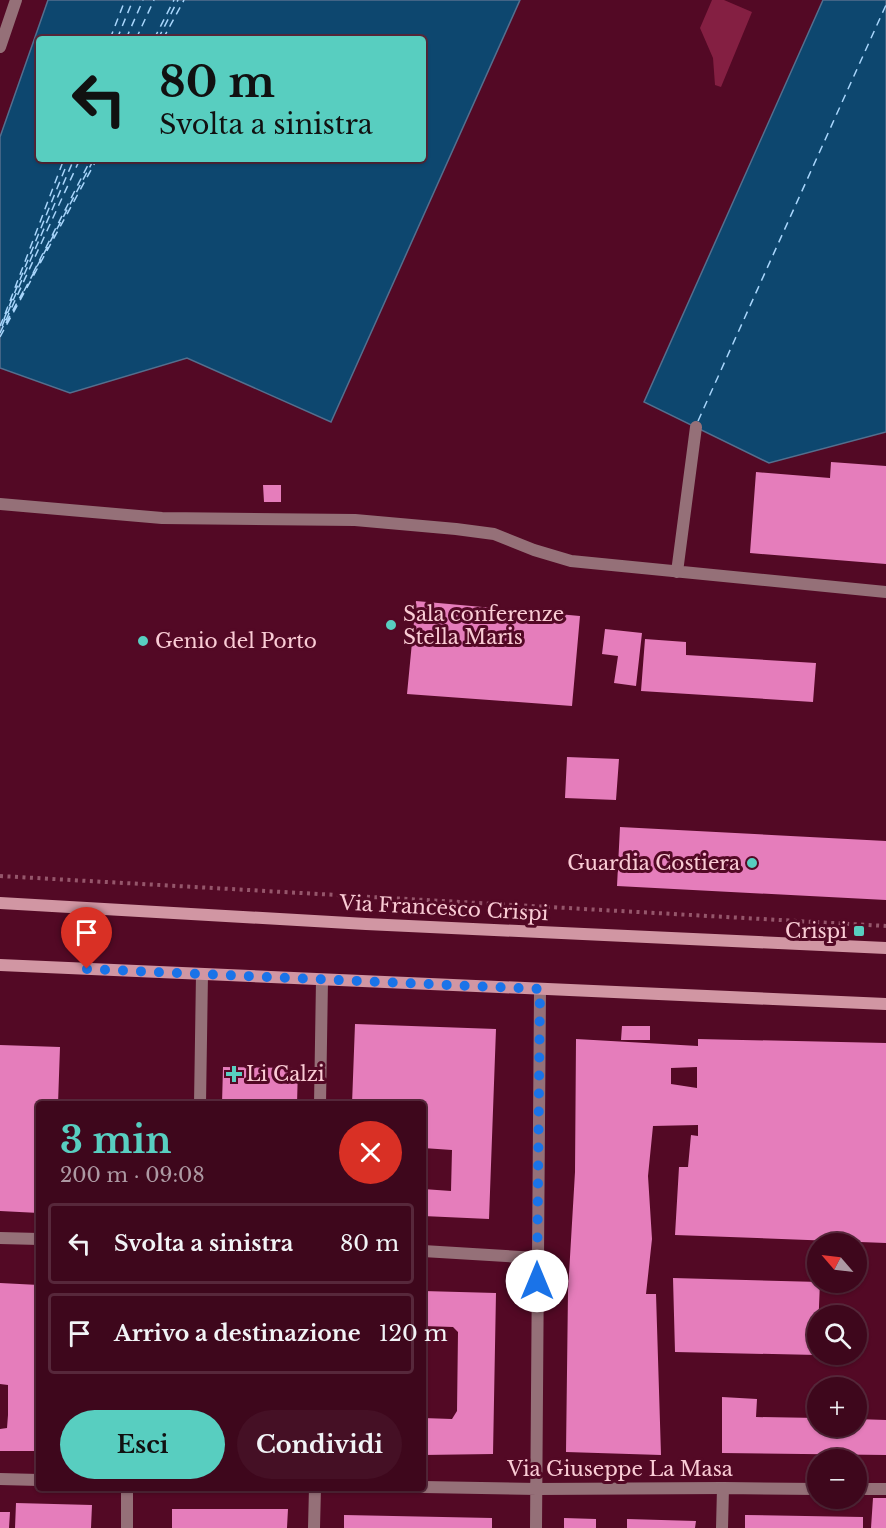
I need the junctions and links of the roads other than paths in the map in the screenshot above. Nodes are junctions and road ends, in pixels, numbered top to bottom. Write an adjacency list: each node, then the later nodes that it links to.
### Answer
1 (16, 0): 2 (street)
2 (0, 47)
3 (696, 427): 5 (street)
4 (0, 504): 5 (street)
5 (677, 572): 6 (street)
6 (886, 592)
7 (0, 903): 8 (main road, Via Francesco Crispi)
8 (886, 948)
9 (0, 965): 10 (main road)
10 (202, 974): 11 (main road); 14 (street)
11 (322, 980): 12 (main road); 15 (street)
12 (540, 989): 13 (main road); 19 (street)
13 (886, 1004)
14 (201, 1101)
15 (320, 1101)
16 (0, 1238): 17 (street)
17 (36, 1239)
18 (426, 1251): 19 (street)
19 (537, 1258): 24 (street)
20 (0, 1479): 21 (street)
21 (36, 1480)
22 (426, 1487): 24 (street, Via Giuseppe La Masa)
23 (723, 1488): 24 (street, Via Giuseppe La Masa); 25 (street, Via Giuseppe La Masa); 33 (street)
24 (537, 1489): 32 (street)
25 (807, 1489)
26 (867, 1489): 27 (street)
27 (886, 1489)
28 (127, 1491): 30 (street)
29 (315, 1491): 31 (street)
30 (127, 1528)
31 (314, 1528)
32 (536, 1528)
33 (722, 1528)

